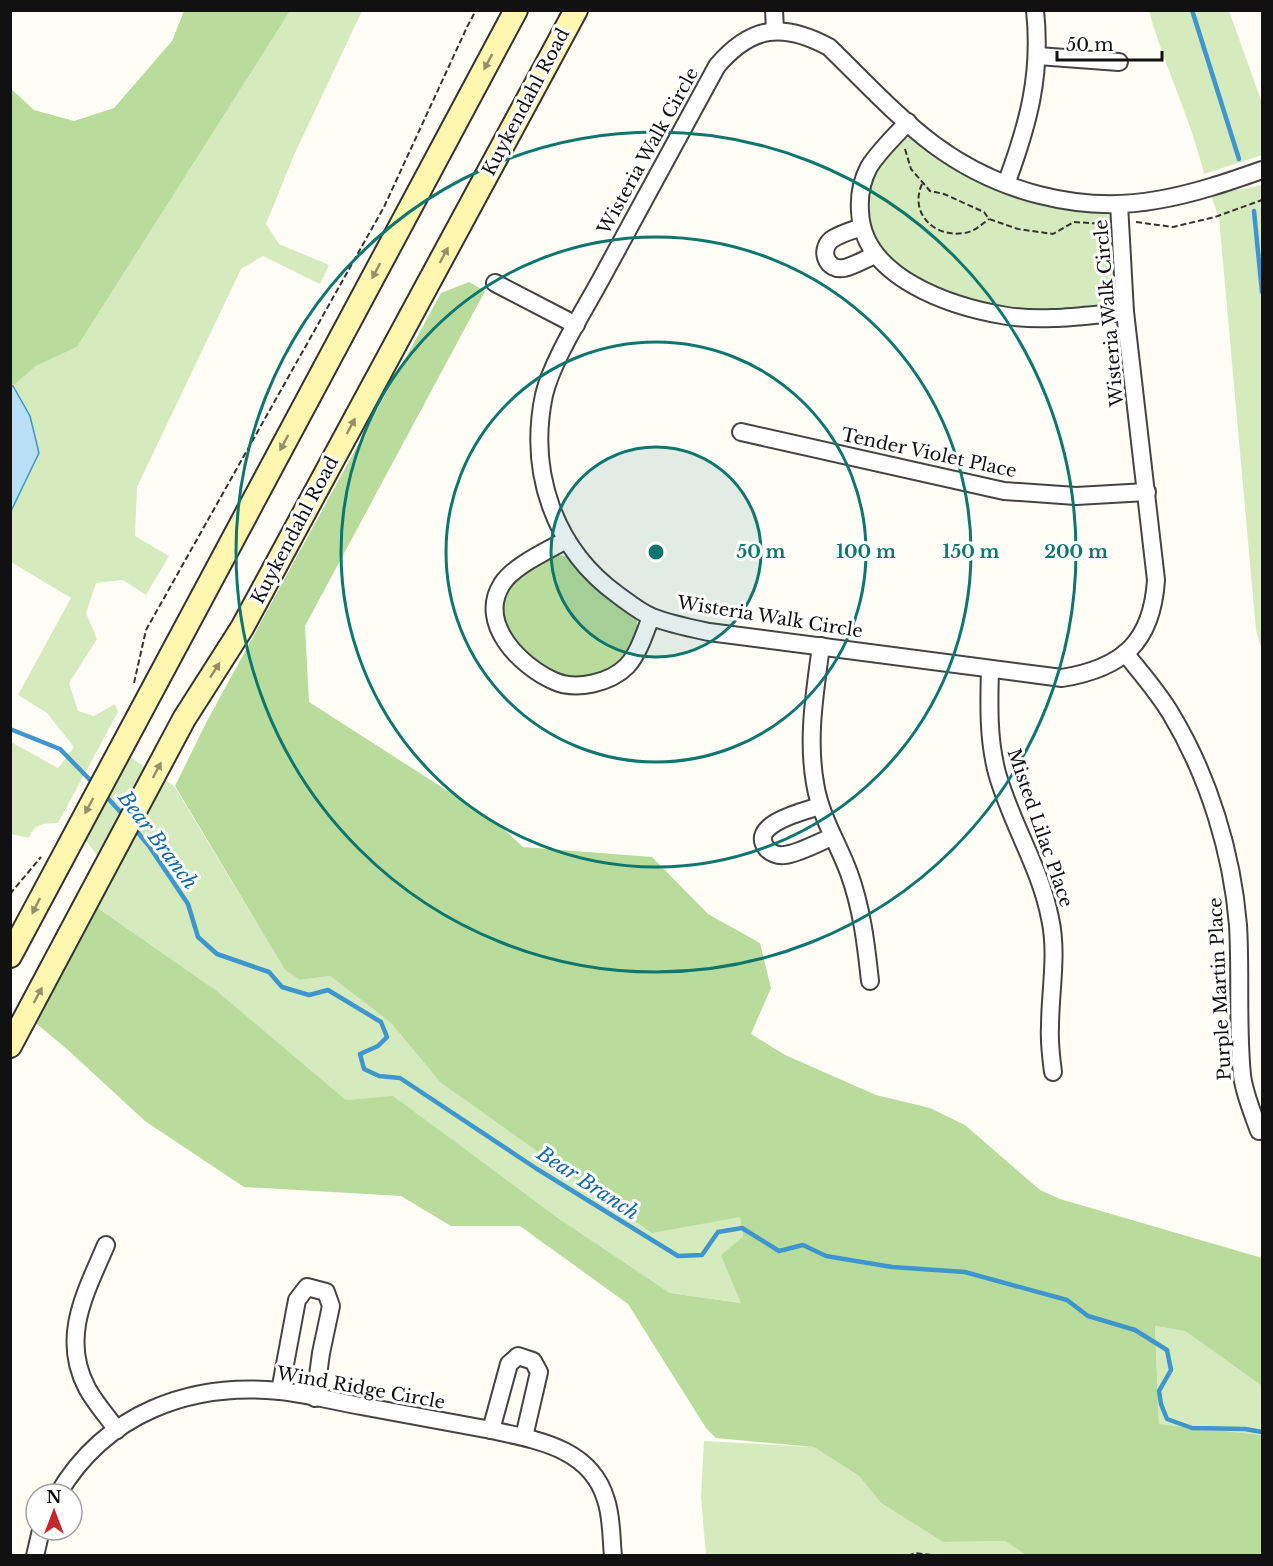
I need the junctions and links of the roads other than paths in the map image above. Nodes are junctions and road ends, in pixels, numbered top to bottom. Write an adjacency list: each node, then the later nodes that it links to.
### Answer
1 (516, 10): 26 (main road, one-way to 26)
2 (576, 10): 28 (main road, Kuykendahl Road, one-way to 2)
3 (774, 10): 5 (street)
4 (1035, 10): 6 (street)
5 (775, 32): 8 (street, Wisteria Walk Circle); 16 (street, Wisteria Walk Circle)
6 (1038, 56): 7 (street); 10 (street)
7 (1119, 62)
8 (908, 122): 10 (street, Wisteria Walk Circle); 12 (street)
9 (1263, 170): 11 (street, Wisteria Walk Circle)
10 (1006, 184): 11 (street, Wisteria Walk Circle)
11 (1119, 204): 15 (street, Wisteria Walk Circle)
12 (862, 226): 13 (street); 13 (street)
13 (875, 255): 15 (street)
14 (495, 283): 16 (street)
15 (1125, 312): 18 (street, Wisteria Walk Circle)
16 (576, 325): 19 (street, Wisteria Walk Circle)
17 (741, 432): 18 (street, Tender Violet Place)
18 (1147, 492): 22 (street, Wisteria Walk Circle)
19 (566, 540): 20 (street, Wisteria Walk Circle); 20 (street)
20 (651, 616): 21 (street, Wisteria Walk Circle)
21 (821, 646): 23 (street, Wisteria Walk Circle); 24 (street)
22 (1125, 653): 23 (street, Wisteria Walk Circle); 30 (street, Purple Martin Place)
23 (990, 669): 29 (street, Misted Lilac Place)
24 (820, 806): 25 (street); 25 (street)
25 (832, 837): 27 (street)
26 (10, 956)
27 (870, 981)
28 (10, 1046)
29 (1053, 1072)
30 (1259, 1131)
31 (106, 1245): 34 (street)
32 (280, 1392): 33 (street, Wind Ridge Circle); 33 (street); 34 (street, Wind Ridge Circle)
33 (315, 1398): 35 (street, Wind Ridge Circle)
34 (117, 1430): 37 (street, Wind Ridge Circle)
35 (491, 1430): 36 (street, Wind Ridge Circle); 36 (street)
36 (524, 1437): 38 (street, Wind Ridge Circle)
37 (67, 1482)
38 (613, 1556)

